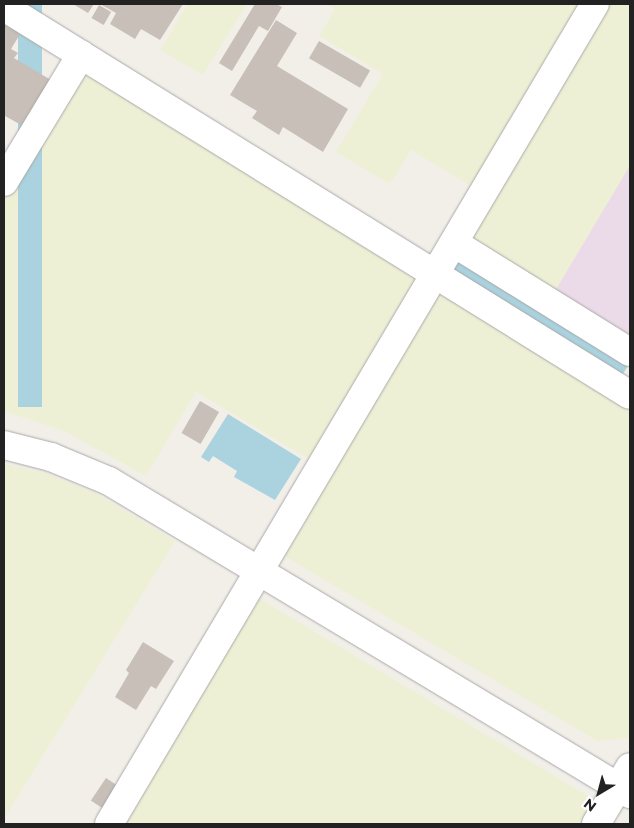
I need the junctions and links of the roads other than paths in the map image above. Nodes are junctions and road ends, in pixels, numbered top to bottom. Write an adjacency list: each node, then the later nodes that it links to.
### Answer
1 (595, 4): 5 (street)
2 (4, 7): 3 (street)
3 (81, 55): 4 (street); 6 (street)
4 (4, 182)
5 (454, 243): 6 (street); 7 (street)
6 (435, 274): 8 (street); 10 (street)
7 (630, 352)
8 (630, 395)
9 (4, 445): 10 (street)
10 (259, 570): 11 (street); 12 (street)
11 (626, 783): 13 (street)
12 (109, 824)
13 (596, 824)

